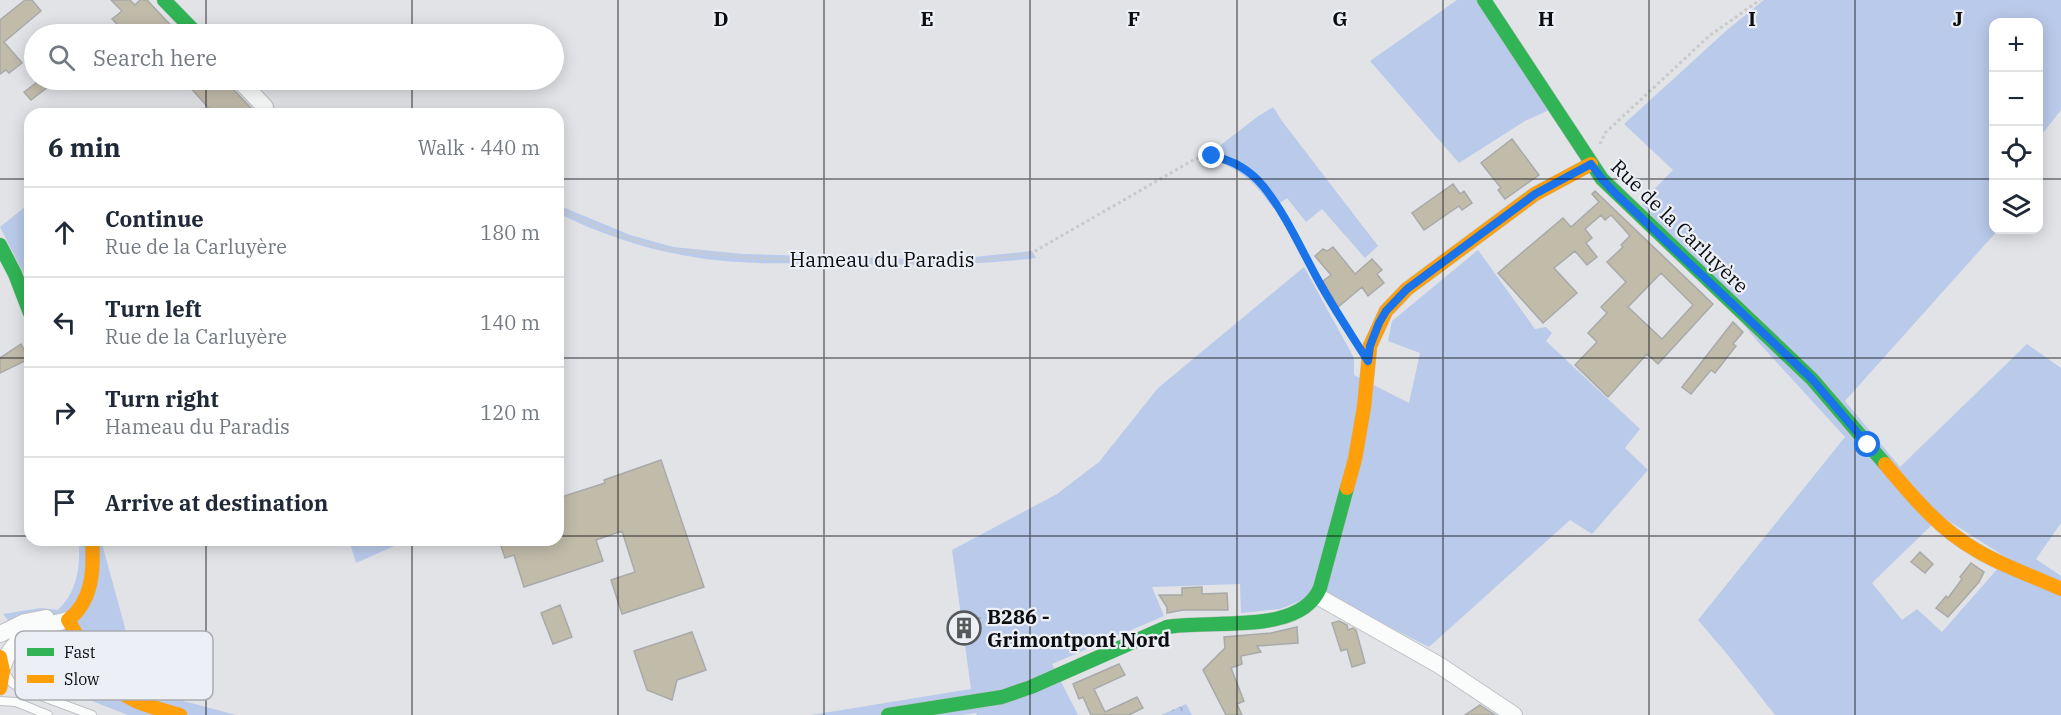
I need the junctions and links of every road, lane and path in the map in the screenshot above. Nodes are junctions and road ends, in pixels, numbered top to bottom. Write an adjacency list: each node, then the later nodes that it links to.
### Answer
1 (164, 0): 4 (street)
2 (1484, 0): 7 (street)
3 (1760, 0): 7 (path)
4 (187, 24)
5 (249, 90): 6 (street)
6 (265, 107)
7 (1591, 164): 11 (street, Rue de la Carluyère); 13 (street, Rue de la Carluyère)
8 (564, 212): 11 (path, Hameau du Paradis)
9 (0, 245): 10 (street)
10 (24, 297)
11 (1368, 361): 14 (street, Rue de la Carluyère)
12 (92, 546): 15 (street)
13 (2061, 589)
14 (1317, 596): 29 (street); 30 (street)
15 (68, 620): 16 (street); 17 (street); 18 (street)
16 (34, 631)
17 (75, 631)
18 (0, 634)
19 (15, 645): 20 (street)
20 (2, 664): 21 (lane); 22 (street)
21 (15, 684)
22 (0, 688)
23 (52, 700): 27 (lane)
24 (135, 700): 28 (street)
25 (0, 701): 26 (lane)
26 (48, 715)
27 (92, 715)
28 (180, 715)
29 (888, 715)
30 (1514, 715)

